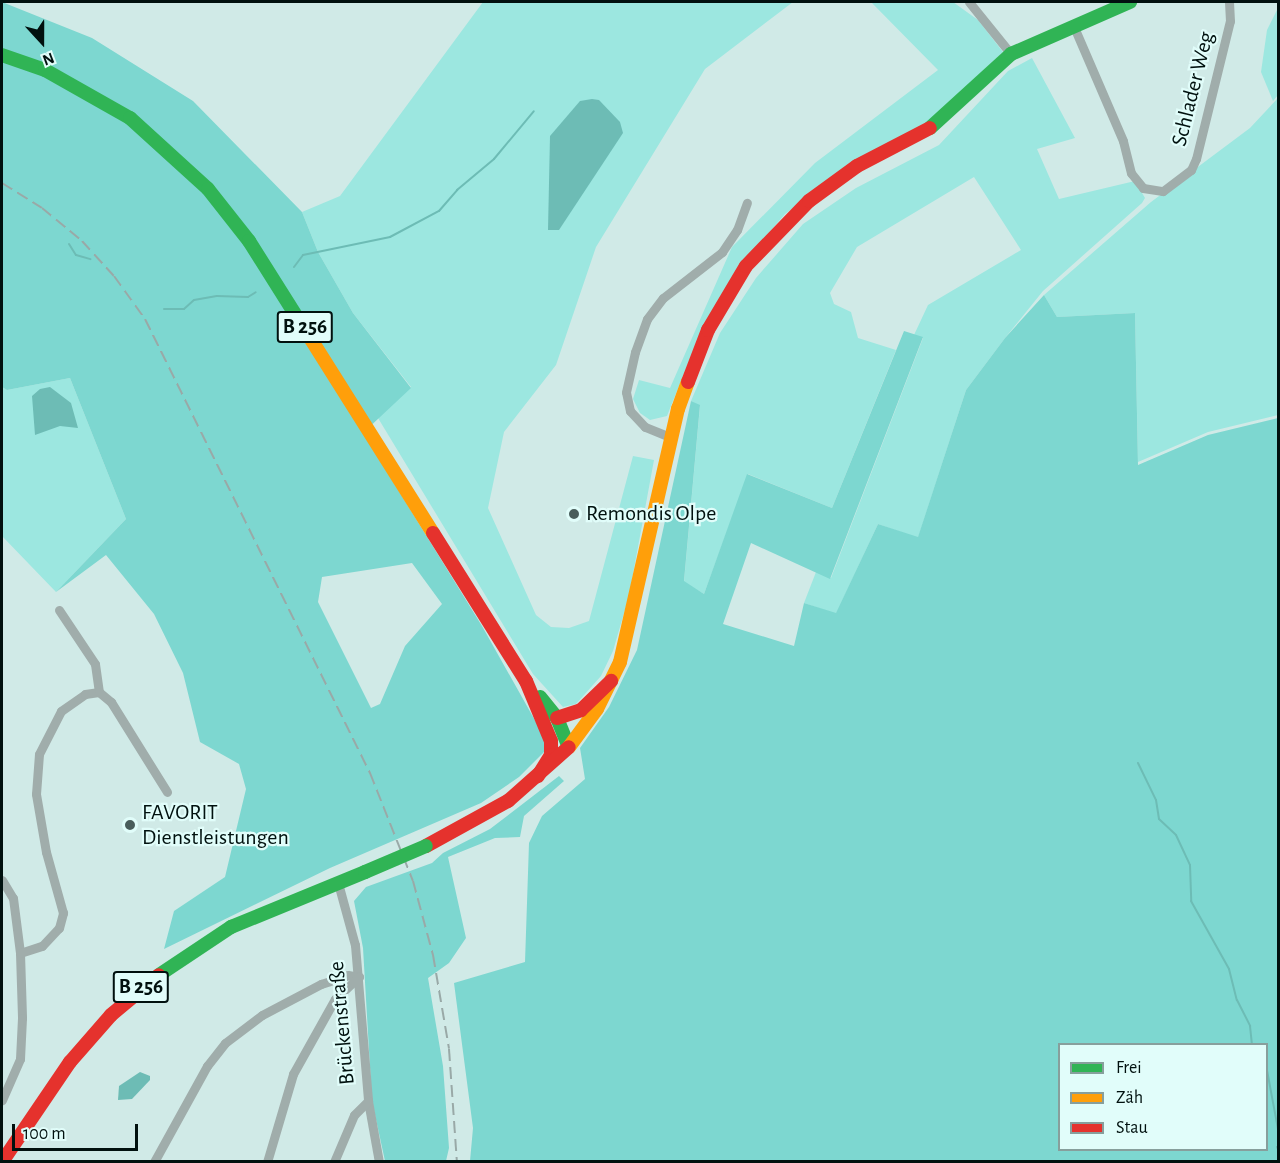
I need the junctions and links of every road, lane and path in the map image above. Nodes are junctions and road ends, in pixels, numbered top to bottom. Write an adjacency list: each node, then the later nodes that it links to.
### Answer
1 (969, 2): 5 (street)
2 (1130, 2): 4 (main road)
3 (1229, 2): 4 (street, Schlader Weg)
4 (1074, 27): 5 (main road)
5 (1011, 54): 8 (main road)
6 (2, 55): 12 (main road, B 256)
7 (747, 203): 8 (street)
8 (670, 437): 10 (main road)
9 (60, 610): 11 (street)
10 (611, 681): 12 (main road); 13 (main road)
11 (99, 692): 15 (street); 18 (street)
12 (552, 722): 13 (main road, B 256); 14 (main road, B 256)
13 (569, 747): 14 (main road, B 256)
14 (538, 776): 17 (main road, B 256, bridge)
15 (166, 792)
16 (2, 880): 18 (street)
17 (338, 883): 19 (street, Brückenstraße); 22 (main road, B 256)
18 (20, 953): 20 (street)
19 (359, 977): 21 (street, Brückenstraße); 23 (street); 24 (street)
20 (2, 1100)
21 (368, 1101): 25 (street); 26 (street, Brückenstraße)
22 (2, 1161)
23 (154, 1161)
24 (267, 1161)
25 (334, 1161)
26 (379, 1161)

